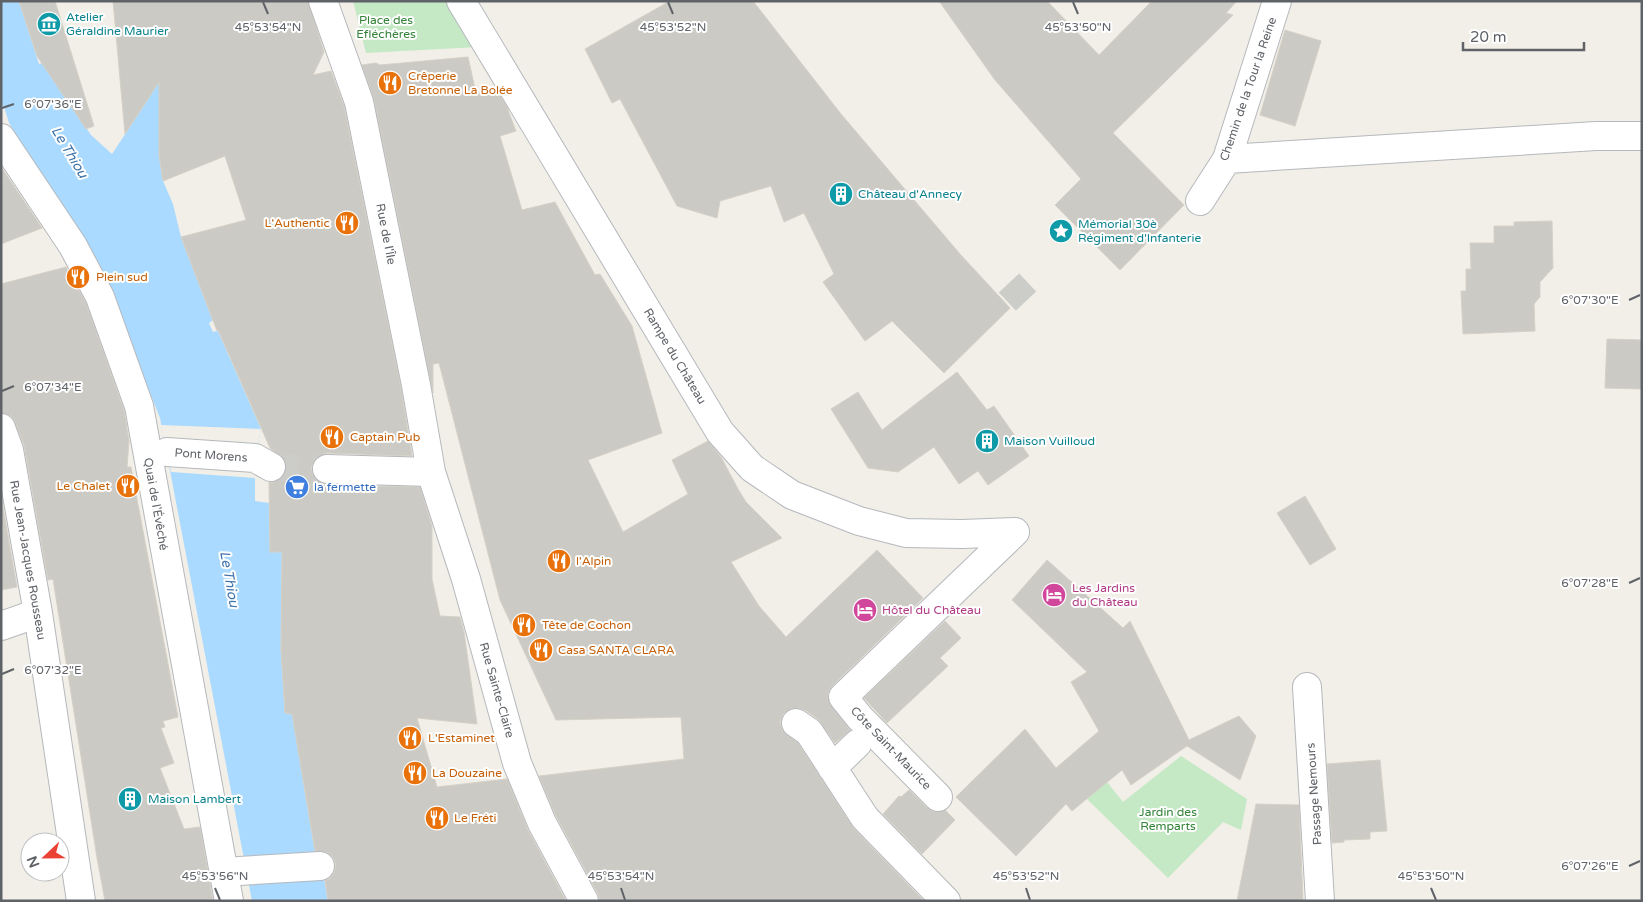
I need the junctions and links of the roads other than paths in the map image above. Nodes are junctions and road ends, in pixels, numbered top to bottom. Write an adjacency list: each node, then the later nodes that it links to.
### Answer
1 (323, 1): 12 (street, Rue de l'Île)
2 (461, 1): 13 (street, Rampe du Château)
3 (1277, 1): 6 (street, Chemin de la Tour la Reine)
4 (1642, 136): 6 (street)
5 (1, 138): 24 (street, Quai de l'Évêché)
6 (1226, 160): 7 (street, Chemin de la Tour la Reine)
7 (1200, 201)
8 (1, 428): 14 (street, Rue Jean-Jacques Rousseau)
9 (167, 452): 10 (street, Pont Morens)
10 (263, 462)
11 (327, 469): 12 (street)
12 (431, 472): 25 (street, Rue Sainte-Claire)
13 (1015, 532): 20 (street, Côte Saint-Maurice)
14 (38, 612): 15 (street); 23 (street, Rue Jean-Jacques Rousseau)
15 (1, 626)
16 (1307, 687): 27 (street, Passage Nemours)
17 (796, 723): 19 (street)
18 (857, 744): 19 (street)
19 (832, 768): 26 (street)
20 (938, 797)
21 (320, 866): 22 (street)
22 (239, 871)
23 (80, 901)
24 (229, 901)
25 (584, 901)
26 (946, 901)
27 (1320, 901)

